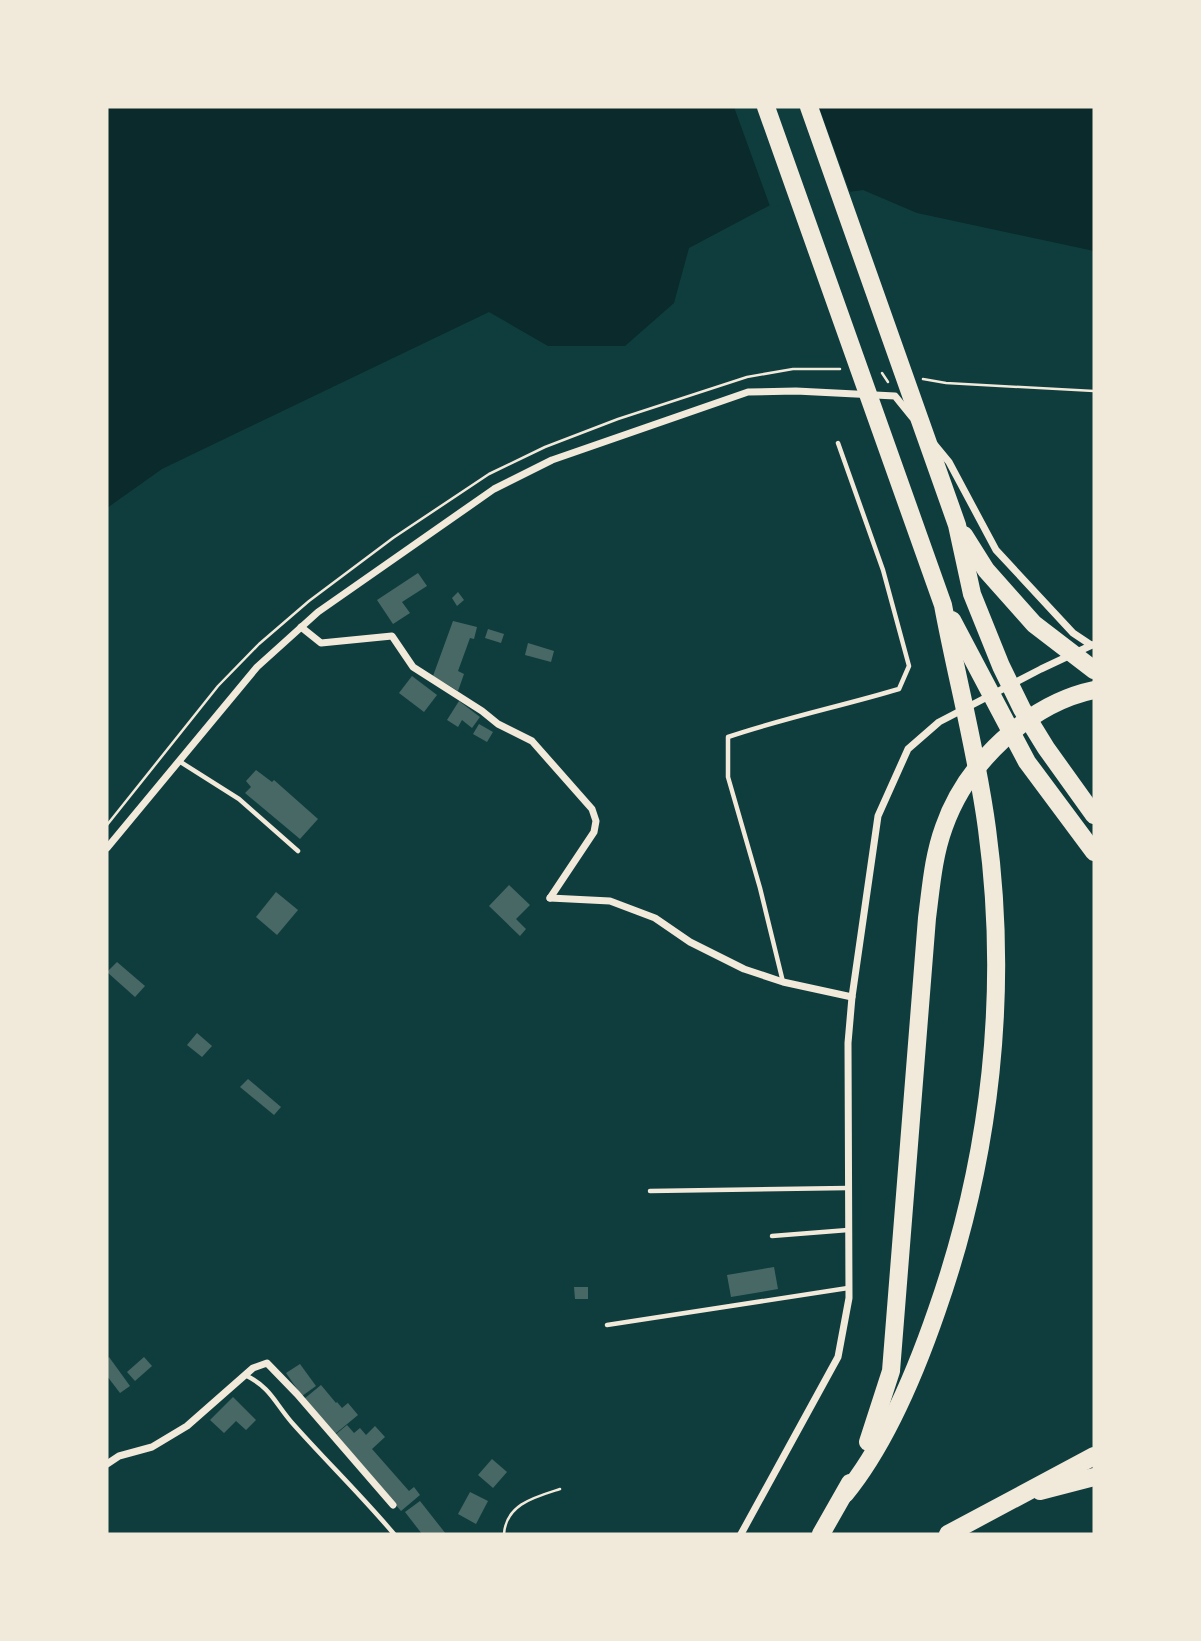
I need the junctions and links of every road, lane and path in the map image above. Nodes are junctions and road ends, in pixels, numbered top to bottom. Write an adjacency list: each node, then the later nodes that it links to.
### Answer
1 (766, 107): 10 (highway)
2 (809, 107): 9 (highway)
3 (841, 369): 17 (path)
4 (882, 373): 5 (path)
5 (895, 375)
6 (921, 379): 7 (path)
7 (1094, 391)
8 (838, 443): 21 (lane)
9 (957, 525): 13 (highway); 16 (highway)
10 (943, 605): 20 (highway); 34 (highway)
11 (301, 627): 12 (street); 15 (street); 21 (street)
12 (1093, 645): 22 (street)
13 (1094, 670)
14 (1094, 690): 34 (highway)
15 (179, 761): 18 (street); 19 (lane)
16 (1094, 815)
17 (107, 825)
18 (107, 848)
19 (298, 851)
20 (1094, 852)
21 (783, 982): 22 (street)
22 (852, 997): 23 (street)
23 (848, 1188): 24 (lane); 25 (street)
24 (650, 1191)
25 (848, 1230): 26 (lane); 27 (street)
26 (772, 1236)
27 (849, 1288): 28 (lane); 39 (street)
28 (607, 1325)
29 (245, 1374): 31 (street); 36 (street); 37 (lane)
30 (1094, 1456): 35 (highway)
31 (107, 1464)
32 (1094, 1477): 35 (highway)
33 (560, 1489): 38 (path)
34 (845, 1494): 40 (highway)
35 (1016, 1496): 41 (highway)
36 (393, 1505)
37 (394, 1534)
38 (504, 1534)
39 (741, 1534)
40 (821, 1534)
41 (948, 1534)

